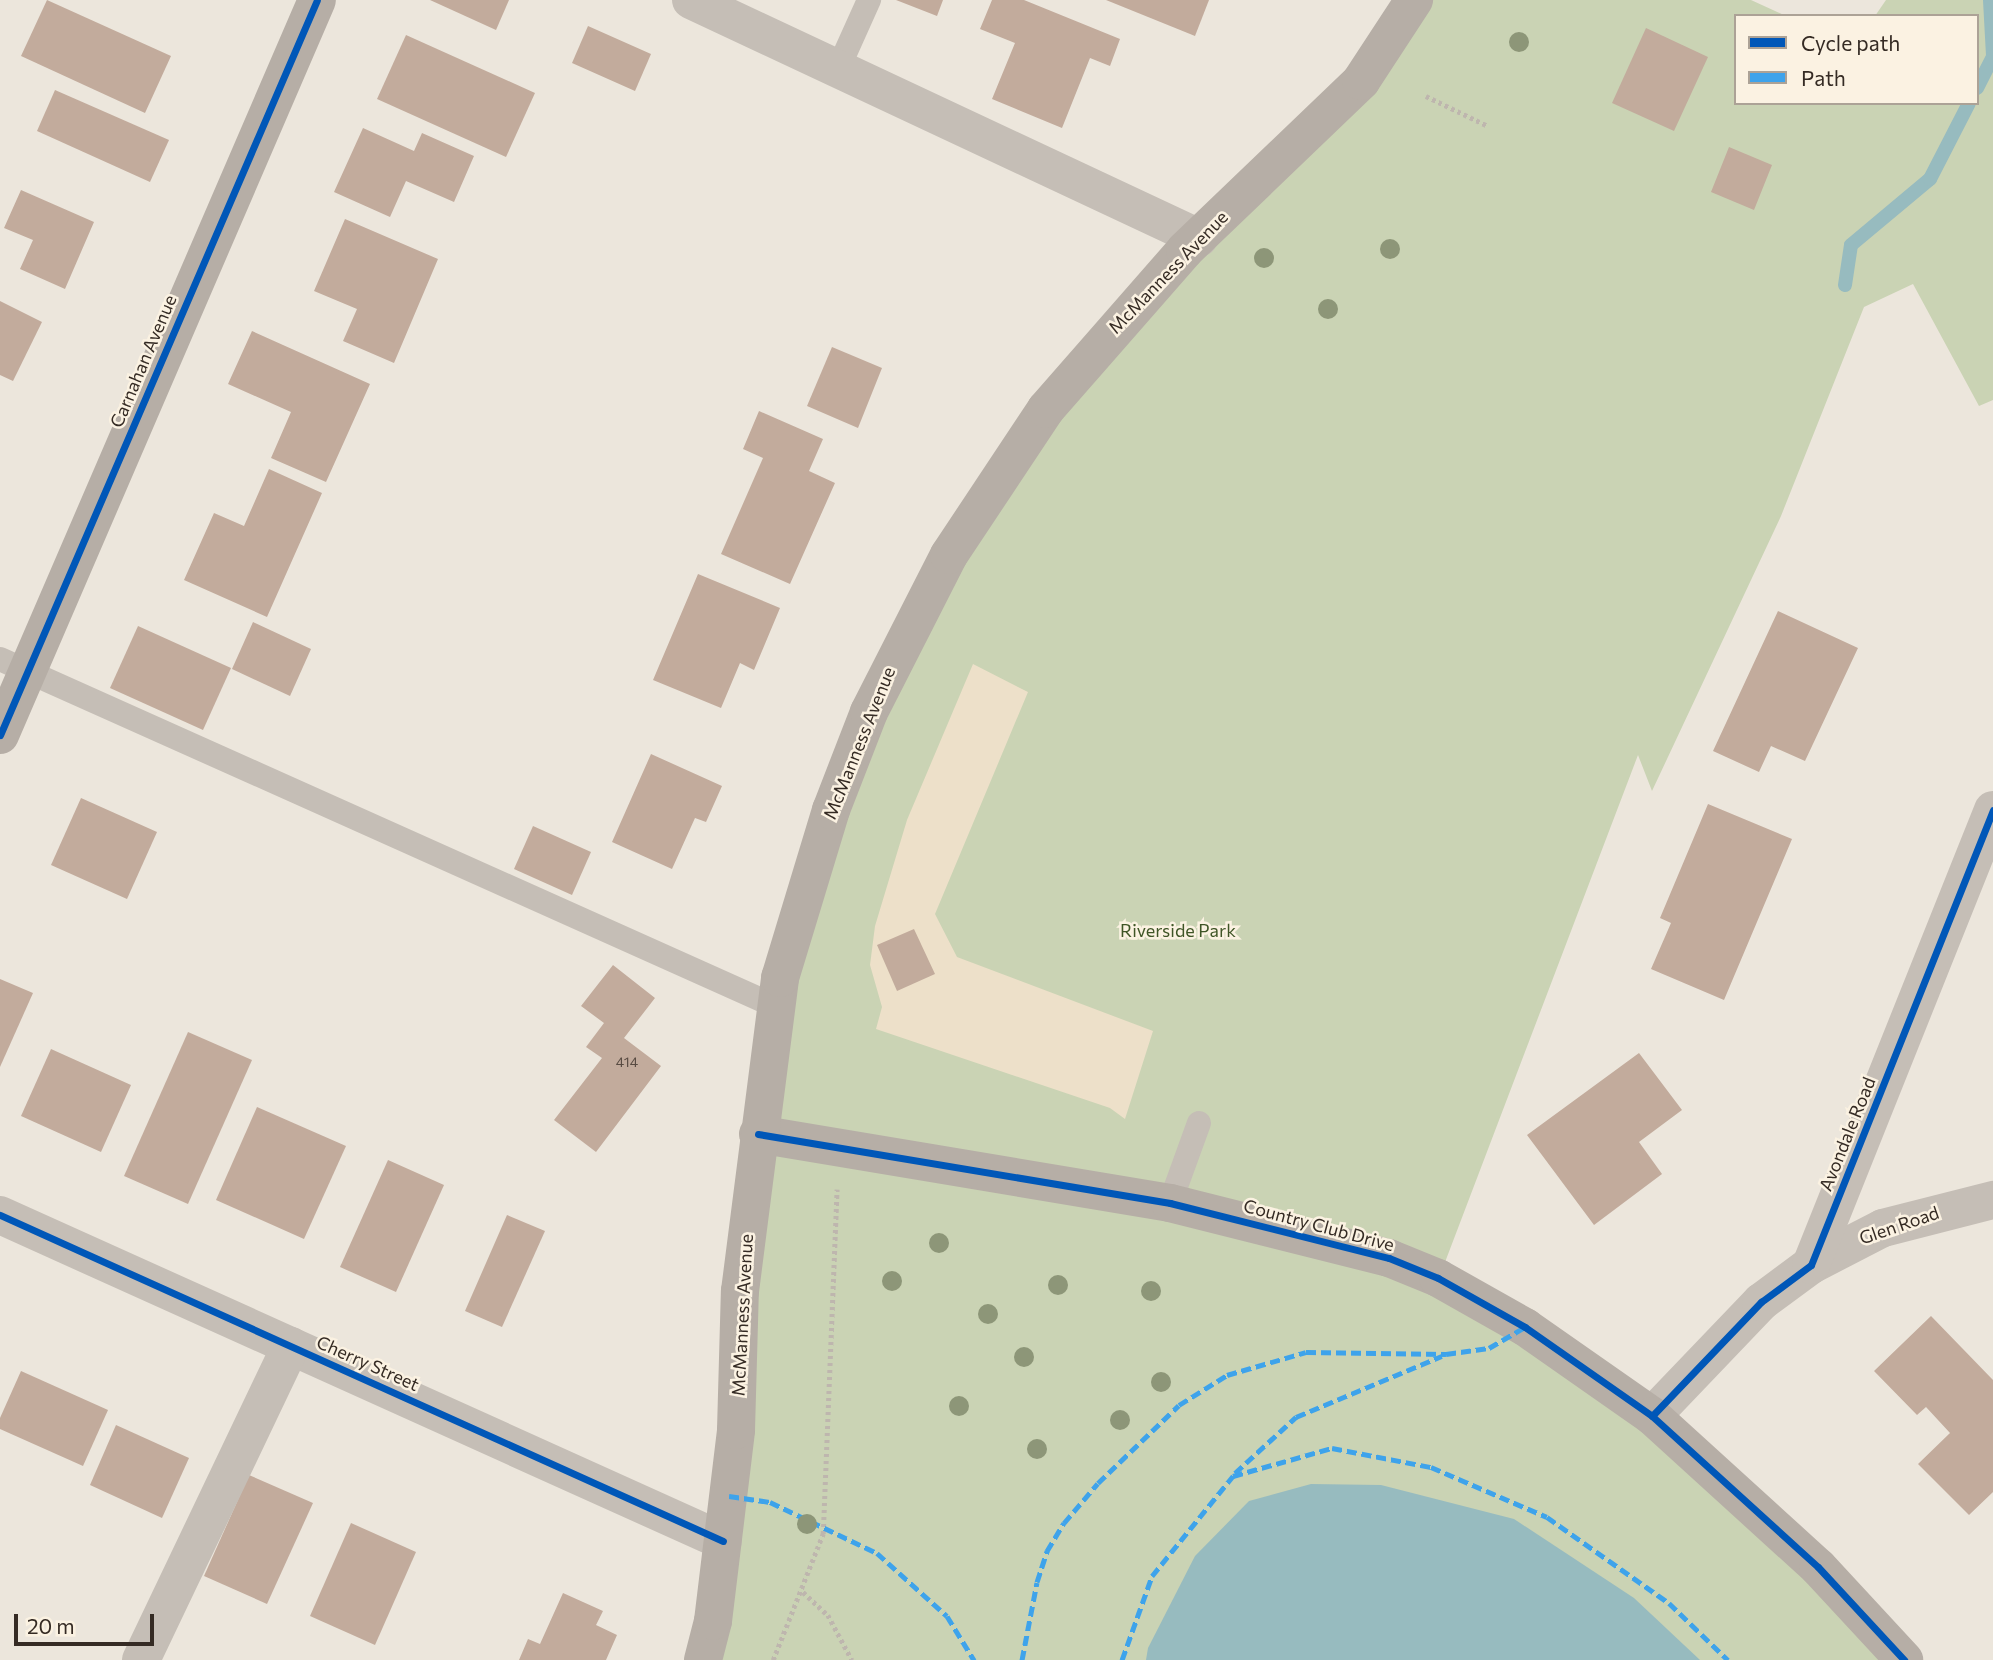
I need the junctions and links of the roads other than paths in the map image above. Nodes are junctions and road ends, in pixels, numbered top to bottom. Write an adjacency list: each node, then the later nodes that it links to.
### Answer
1 (317, 0): 7 (street, Carnahan Avenue)
2 (691, 0): 5 (street)
3 (869, 0): 5 (lane)
4 (1414, 0): 6 (street, McManness Avenue)
5 (838, 69): 6 (street)
6 (1199, 237): 10 (street, McManness Avenue)
7 (13, 665): 8 (street, Carnahan Avenue); 10 (lane)
8 (0, 735)
9 (1993, 810): 16 (street, Avondale Road)
10 (775, 1006): 12 (street, McManness Avenue)
11 (1199, 1123): 14 (lane)
12 (758, 1134): 14 (street, Country Club Drive); 19 (street, McManness Avenue)
13 (1993, 1200): 16 (street, Glen Road)
14 (1170, 1203): 18 (street, Country Club Drive)
15 (0, 1214): 17 (street, Cherry Street)
16 (1811, 1265): 18 (street)
17 (291, 1346): 19 (street, Cherry Street); 20 (street)
18 (1652, 1416): 22 (street, Country Club Drive)
19 (723, 1541): 21 (street, McManness Avenue)
20 (141, 1660)
21 (703, 1660)
22 (1905, 1660)

